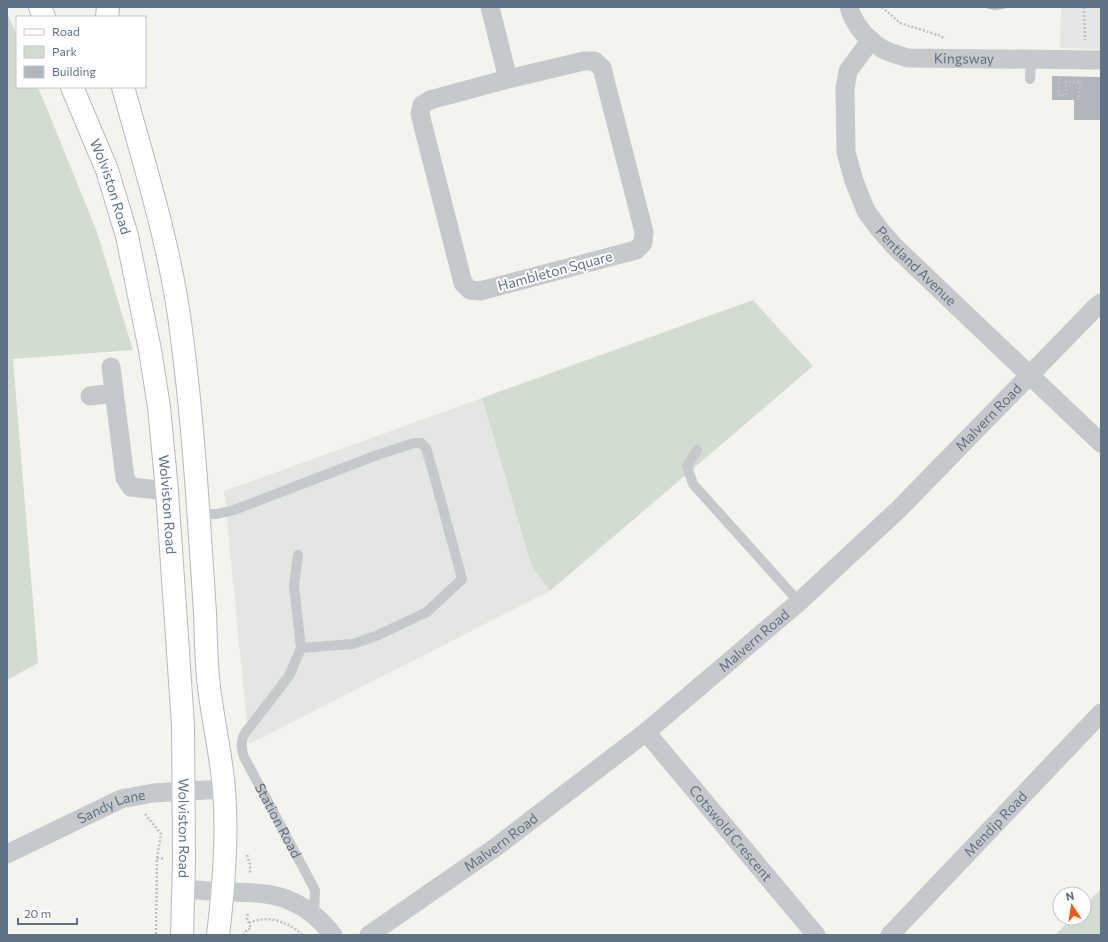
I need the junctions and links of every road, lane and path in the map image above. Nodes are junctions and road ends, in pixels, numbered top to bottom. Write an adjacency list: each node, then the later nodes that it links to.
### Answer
1 (490, 7): 9 (street)
2 (849, 7): 5 (street, Kingsway)
3 (882, 7): 6 (path)
4 (1084, 7): 8 (path)
5 (871, 40): 7 (street, Kingsway); 17 (street, Pentland Avenue)
6 (947, 40)
7 (1031, 60): 8 (street, Kingsway); 10 (lane)
8 (1093, 60)
9 (508, 79): 9 (street, Hambleton Square)
10 (1030, 79)
11 (72, 88): 22 (street, Wolviston Road)
12 (123, 88): 23 (street)
13 (1059, 95): 14 (path)
14 (1079, 100)
15 (1101, 303): 17 (street, Malvern Road)
16 (111, 367): 18 (street)
17 (1029, 375): 20 (street, Pentland Avenue); 25 (street, Malvern Road)
18 (114, 393): 19 (street); 22 (street)
19 (90, 396)
20 (1101, 443)
21 (697, 450): 25 (lane)
22 (166, 491): 30 (street, Wolviston Road)
23 (198, 514): 26 (lane); 29 (street)
24 (298, 555): 26 (lane)
25 (798, 602): 28 (street, Malvern Road)
26 (301, 648): 35 (lane, Station Road)
27 (1101, 713): 44 (street, Mendip Road)
28 (646, 732): 42 (street, Malvern Road); 43 (street, Cotswold Crescent)
29 (224, 789): 30 (street, Sandy Lane); 34 (street)
30 (183, 792): 31 (street, Sandy Lane); 33 (street, Wolviston Road)
31 (131, 797): 32 (street, Sandy Lane); 36 (path)
32 (7, 854)
33 (183, 889): 34 (street); 37 (street, Wolviston Road)
34 (224, 892): 35 (street); 38 (street)
35 (314, 914): 41 (street)
36 (156, 935)
37 (182, 935)
38 (218, 935)
39 (243, 935): 40 (path)
40 (302, 935)
41 (333, 935)
42 (369, 935)
43 (816, 935)
44 (890, 935)

